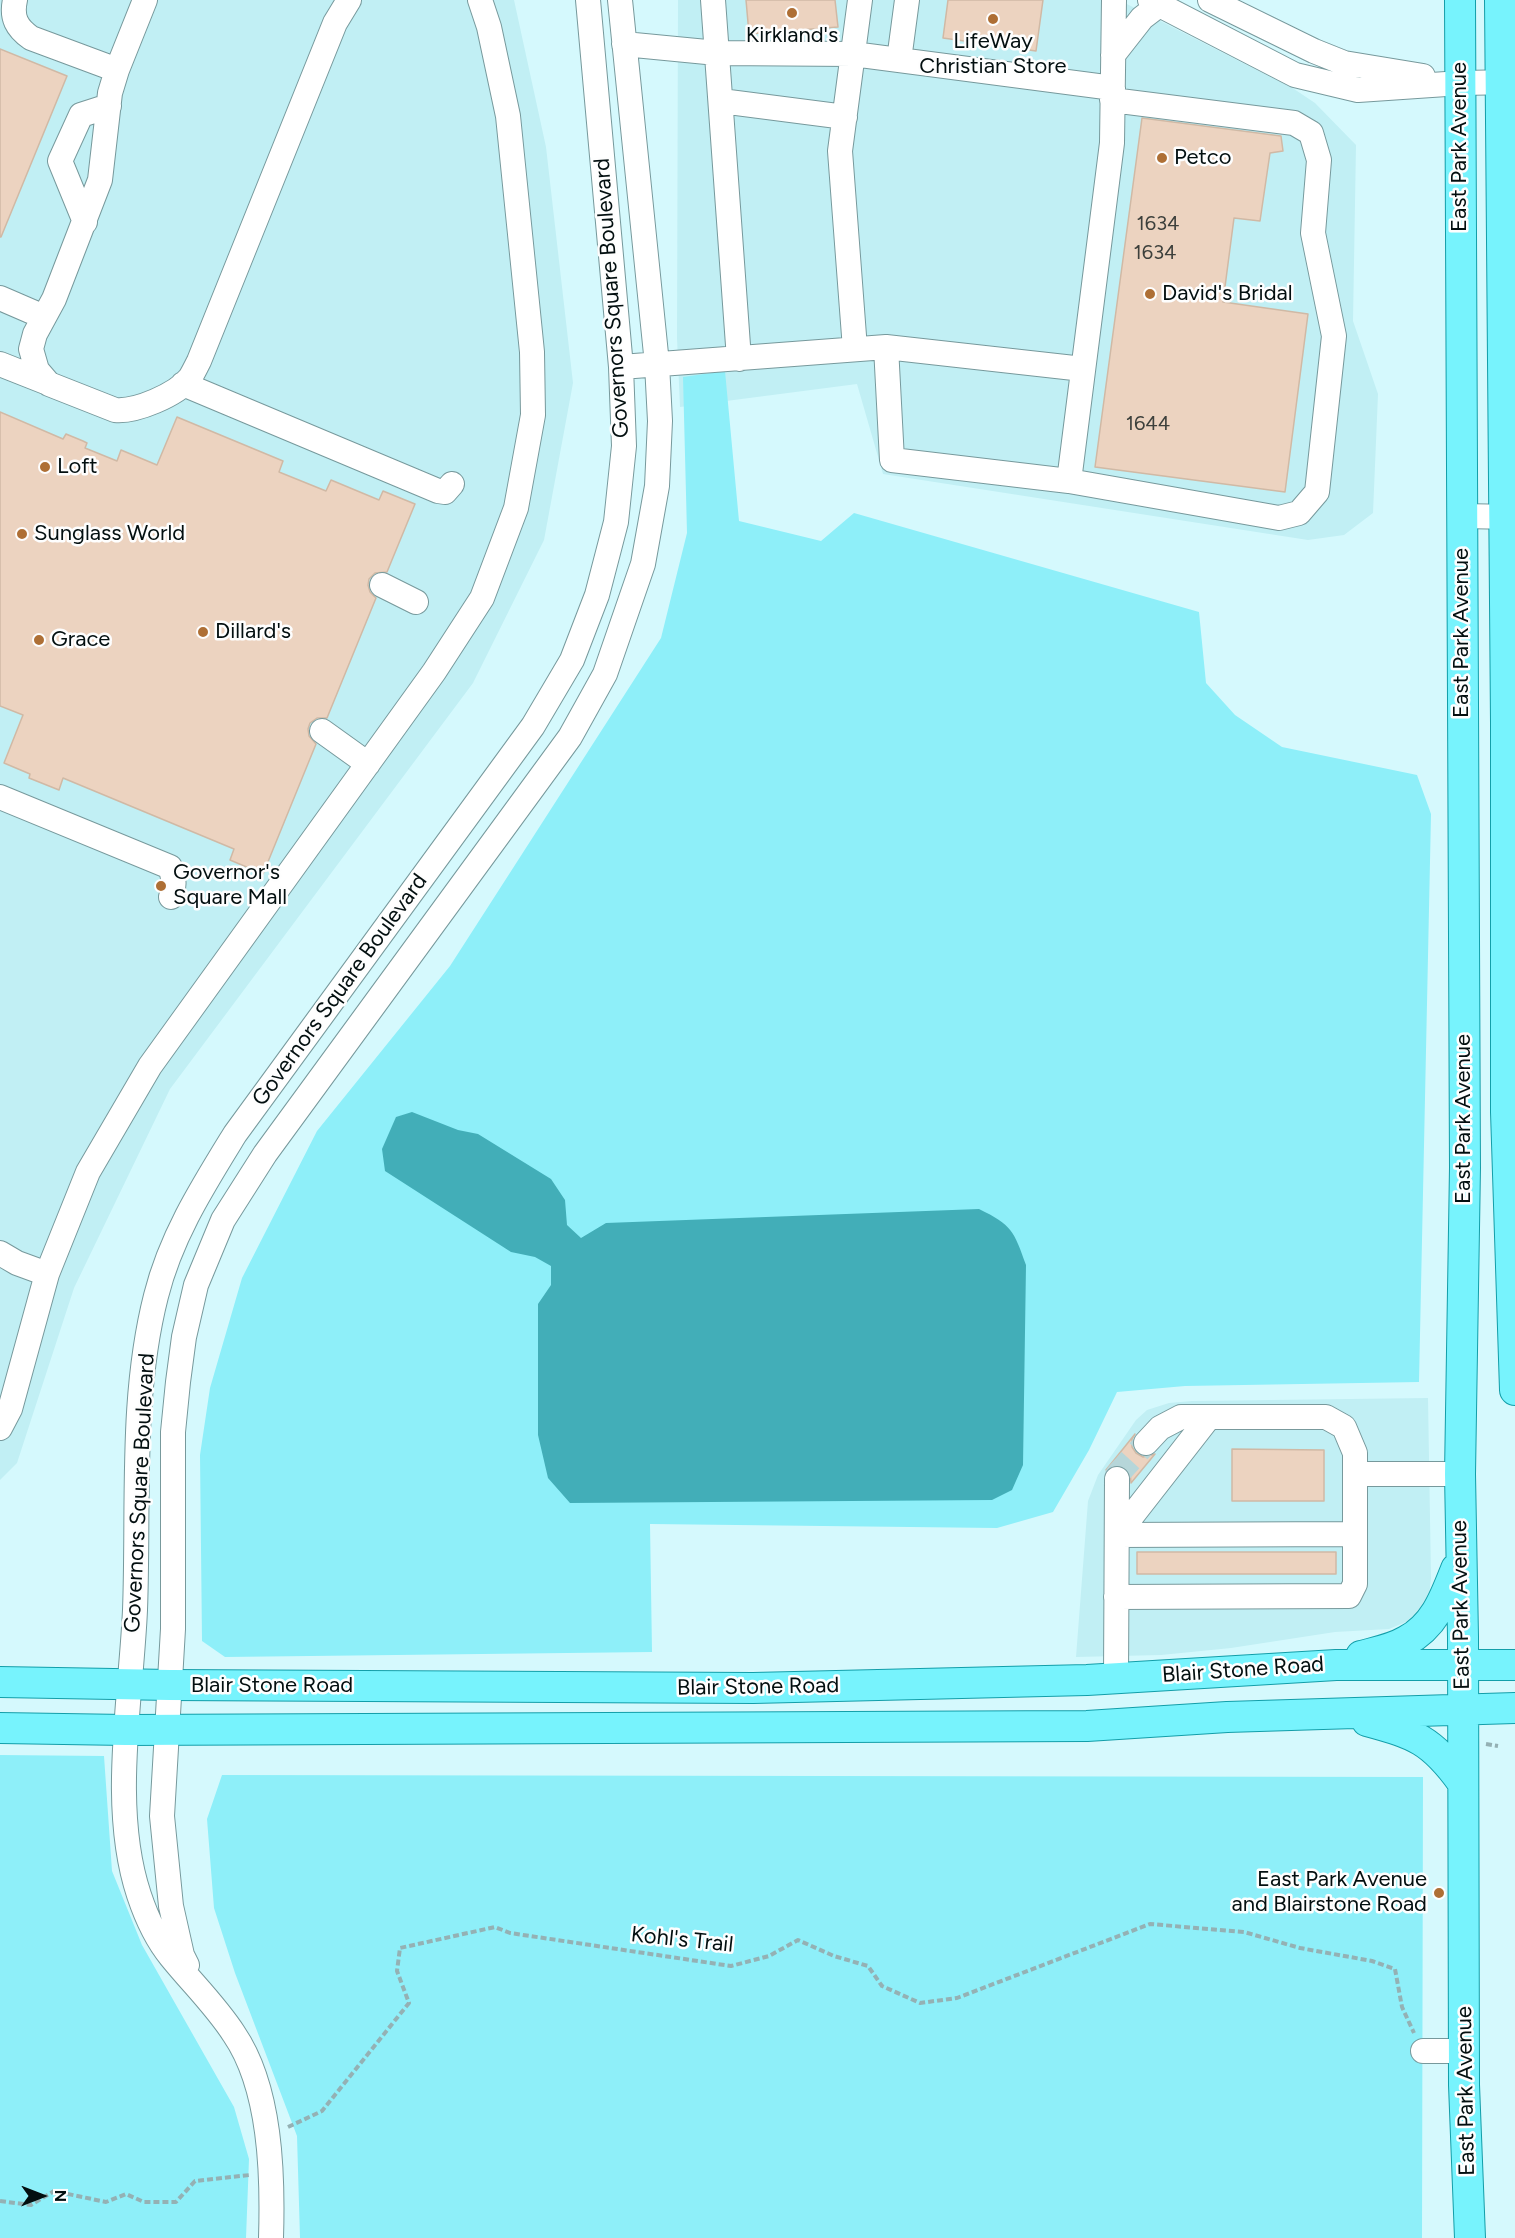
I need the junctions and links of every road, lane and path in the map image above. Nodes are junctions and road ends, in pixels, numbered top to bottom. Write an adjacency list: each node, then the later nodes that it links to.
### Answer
1 (15, 0): 20 (street)
2 (145, 0): 20 (street)
3 (349, 0): 38 (street)
4 (480, 0): 47 (street)
5 (588, 0): 35 (street, Governors Square Boulevard)
6 (620, 0): 15 (street, Governors Square Boulevard)
7 (713, 0): 16 (street)
8 (860, 0): 17 (street)
9 (907, 0): 19 (street)
10 (1114, 0): 18 (street)
11 (1210, 0): 22 (street)
12 (1460, 0): 22 (main road, East Park Avenue)
13 (1500, 0): 21 (main road, East Park Avenue)
14 (1154, 2): 18 (street); 22 (street)
15 (624, 44): 16 (street); 34 (street, Governors Square Boulevard)
16 (717, 53): 17 (street); 24 (street)
17 (853, 54): 19 (street); 26 (street)
18 (1113, 55): 23 (street)
19 (899, 60): 23 (street)
20 (117, 70): 25 (street)
21 (1507, 82): 22 (street); 42 (main road, East Park Avenue)
22 (1461, 83): 41 (main road, East Park Avenue)
23 (1112, 94): 36 (street); 39 (street)
24 (721, 101): 26 (street); 32 (street)
25 (109, 106): 27 (street); 27 (street)
26 (845, 117): 31 (street)
27 (85, 222): 29 (street)
28 (0, 298): 29 (street)
29 (44, 317): 37 (street)
30 (886, 346): 31 (street); 36 (street); 39 (street)
31 (855, 349): 32 (street)
32 (739, 359): 34 (street)
33 (0, 364): 37 (street)
34 (657, 364): 35 (street); 51 (street, Governors Square Boulevard)
35 (621, 367): 50 (street, Governors Square Boulevard)
36 (1083, 369): 39 (street)
37 (50, 384): 38 (street)
38 (183, 384): 40 (street)
39 (1069, 482)
40 (452, 484)
41 (1461, 516): 42 (street); 59 (main road, East Park Avenue)
42 (1510, 517): 45 (main road, East Park Avenue)
43 (382, 585): 44 (street)
44 (416, 602)
45 (1510, 722): 54 (main road, East Park Avenue)
46 (322, 731): 47 (street)
47 (368, 764): 53 (street)
48 (0, 797): 49 (street)
49 (171, 897)
50 (219, 1161): 51 (street); 70 (street, Governors Square Boulevard)
51 (247, 1182): 71 (street, Governors Square Boulevard)
52 (0, 1253): 53 (street)
53 (47, 1274): 56 (street)
54 (1515, 1390)
55 (1209, 1417): 57 (street); 58 (street); 62 (street)
56 (0, 1428)
57 (1146, 1443)
58 (1355, 1474): 59 (street); 61 (street)
59 (1460, 1474): 63 (main road, East Park Avenue)
60 (1117, 1479): 62 (street)
61 (1355, 1534): 62 (street); 64 (street)
62 (1117, 1535): 64 (street)
63 (1461, 1554): 65 (main road); 66 (main road, East Park Avenue)
64 (1116, 1597): 68 (street)
65 (1333, 1665): 66 (main road, Blair Stone Road); 68 (main road, Blair Stone Road)
66 (1462, 1665): 67 (main road, Blair Stone Road); 73 (main road, East Park Avenue)
67 (1515, 1665)
68 (1101, 1679): 71 (main road, Blair Stone Road); 75 (main road)
69 (0, 1682): 70 (main road, Blair Stone Road)
70 (130, 1684): 71 (main road, Blair Stone Road); 78 (street, Governors Square Boulevard)
71 (170, 1685): 77 (street, Governors Square Boulevard)
72 (1515, 1708): 73 (main road, Blair Stone Road)
73 (1462, 1709): 74 (main road, Blair Stone Road); 79 (main road, East Park Avenue)
74 (1338, 1713): 75 (main road, Blair Stone Road); 79 (main road)
75 (1087, 1726): 77 (main road, Blair Stone Road)
76 (0, 1728): 78 (main road, Blair Stone Road)
77 (166, 1729): 78 (main road, Blair Stone Road); 80 (street, Governors Square Boulevard)
78 (126, 1730): 80 (street, Governors Square Boulevard)
79 (1462, 1782): 81 (main road, East Park Avenue)
80 (198, 1988): 84 (street, Governors Square Boulevard)
81 (1464, 2050): 82 (street); 87 (main road, East Park Avenue)
82 (1423, 2051): 83 (path, Kohl's Trail)
83 (286, 2129)
84 (269, 2163): 85 (path); 86 (street, Governors Square Boulevard)
85 (0, 2200)
86 (271, 2238)
87 (1470, 2238)

